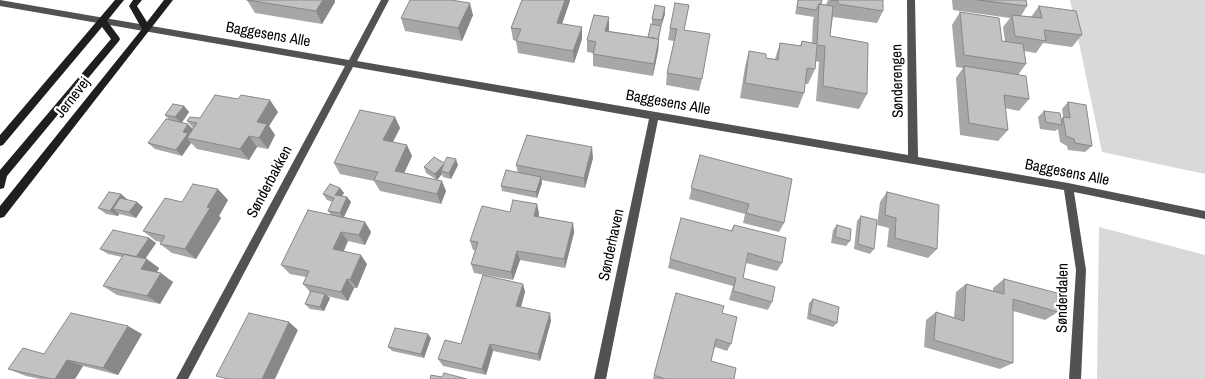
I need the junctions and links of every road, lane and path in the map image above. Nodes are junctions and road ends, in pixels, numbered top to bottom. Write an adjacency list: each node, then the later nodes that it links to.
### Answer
1 (120, 0): 7 (main road, Jernevej)
2 (138, 0): 8 (main road)
3 (169, 0): 8 (main road, Jernevej)
4 (386, 0): 9 (street, Sønderbakken)
5 (910, 0): 12 (street, Sønderengen)
6 (0, 3): 7 (street, Baggesens Alle)
7 (103, 21): 8 (street, Baggesens Alle); 11 (main road, Jernevej); 13 (main road)
8 (146, 29): 9 (street, Baggesens Alle); 15 (main road, Jernevej)
9 (350, 64): 10 (street, Baggesens Alle); 17 (street, Sønderbakken)
10 (654, 116): 12 (street, Baggesens Alle); 18 (street, Sønderhaven)
11 (0, 142)
12 (913, 161): 14 (street, Baggesens Alle)
13 (0, 186)
14 (1068, 187): 16 (street, Baggesens Alle); 19 (street, Sønderdalen)
15 (0, 214)
16 (1205, 216)
17 (182, 379)
18 (600, 379)
19 (1075, 379)

